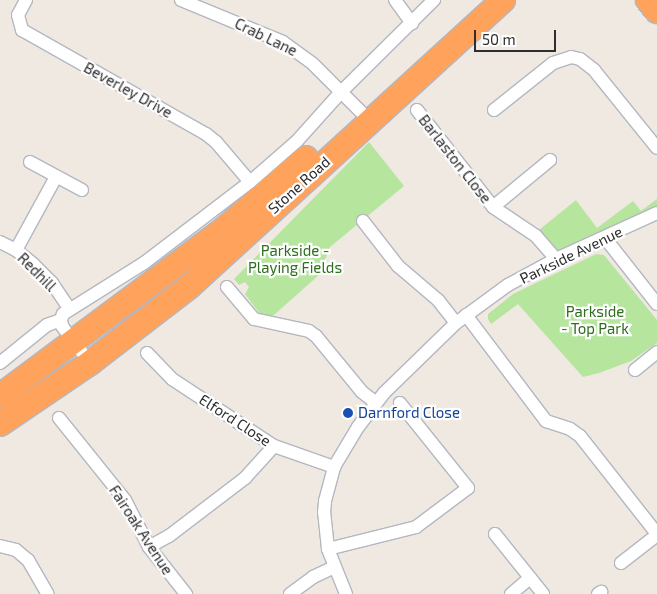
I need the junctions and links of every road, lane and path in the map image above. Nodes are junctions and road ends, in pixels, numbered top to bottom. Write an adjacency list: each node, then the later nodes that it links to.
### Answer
1 (26, 0): 18 (street, Beverley Drive)
2 (181, 0): 10 (street, Crab Lane)
3 (394, 0): 9 (street)
4 (434, 0): 9 (street)
5 (479, 0): 13 (highway, Stone Road)
6 (504, 0): 37 (highway, Stone Road)
7 (648, 0): 8 (highway)
8 (657, 11)
9 (412, 23): 10 (street)
10 (341, 92): 13 (street, Crab Lane); 18 (street)
11 (502, 109): 14 (street)
12 (417, 110): 20 (street, Barlaston Close)
13 (361, 112): 33 (highway, Stone Road)
14 (657, 148)
15 (550, 160): 20 (street, Barlaston Close)
16 (30, 162): 17 (street)
17 (56, 177): 19 (street); 25 (street)
18 (250, 182): 29 (street)
19 (82, 190)
20 (494, 207): 26 (street, Barlaston Close)
21 (657, 213): 23 (street, Parkside Avenue)
22 (363, 221): 32 (street)
23 (605, 238): 26 (street, Parkside Avenue); 28 (street)
24 (0, 242): 25 (street, Redhill)
25 (16, 250): 29 (street, Redhill)
26 (556, 259): 30 (street, Parkside Avenue)
27 (226, 287): 40 (street)
28 (657, 304)
29 (69, 308): 31 (street)
30 (466, 315): 32 (street, Parkside Avenue); 47 (street)
31 (60, 320): 33 (street); 36 (street)
32 (456, 323): 40 (street, Parkside Avenue)
33 (75, 340): 37 (street); 39 (highway, Stone Road)
34 (657, 352): 38 (street)
35 (147, 353): 44 (street, Elford Close)
36 (0, 363)
37 (90, 363): 43 (highway, Stone Road)
38 (635, 370)
39 (0, 396)
40 (376, 403): 45 (street, Parkside Avenue)
41 (400, 403): 50 (street)
42 (59, 418): 49 (street, Fairoak Avenue)
43 (0, 424)
44 (274, 446): 45 (street, Elford Close); 49 (street)
45 (334, 467): 50 (street, Parkside Avenue)
46 (495, 534): 53 (street)
47 (657, 534): 51 (street)
48 (0, 546): 54 (street)
49 (148, 547): 55 (street, Fairoak Avenue)
50 (328, 549): 52 (street, Parkside Avenue)
51 (621, 564)
52 (334, 567): 56 (street); 57 (street, Parkside Avenue)
53 (530, 578): 58 (street); 59 (street)
54 (48, 594)
55 (186, 594)
56 (290, 594)
57 (346, 594)
58 (511, 594)
59 (543, 594)

